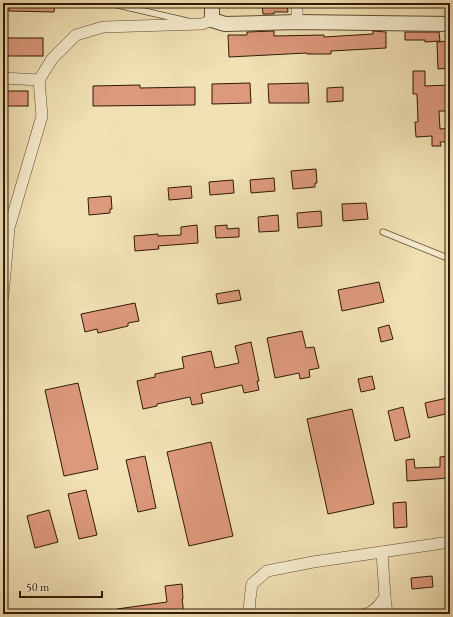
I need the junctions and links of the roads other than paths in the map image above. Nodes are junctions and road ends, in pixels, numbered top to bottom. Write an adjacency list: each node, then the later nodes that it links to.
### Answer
1 (109, 3): 4 (lane)
2 (212, 3): 4 (street)
3 (297, 3): 5 (street)
4 (207, 22): 5 (street); 8 (street)
5 (297, 22): 6 (street)
6 (450, 24)
7 (3, 78): 8 (street)
8 (39, 80): 9 (street)
9 (8, 210): 12 (street)
10 (383, 232): 11 (lane)
11 (450, 259)
12 (3, 296)
13 (450, 542): 14 (street)
14 (382, 552): 15 (street); 16 (street)
15 (385, 597): 17 (street); 18 (street)
16 (249, 614)
17 (365, 614)
18 (387, 614)

